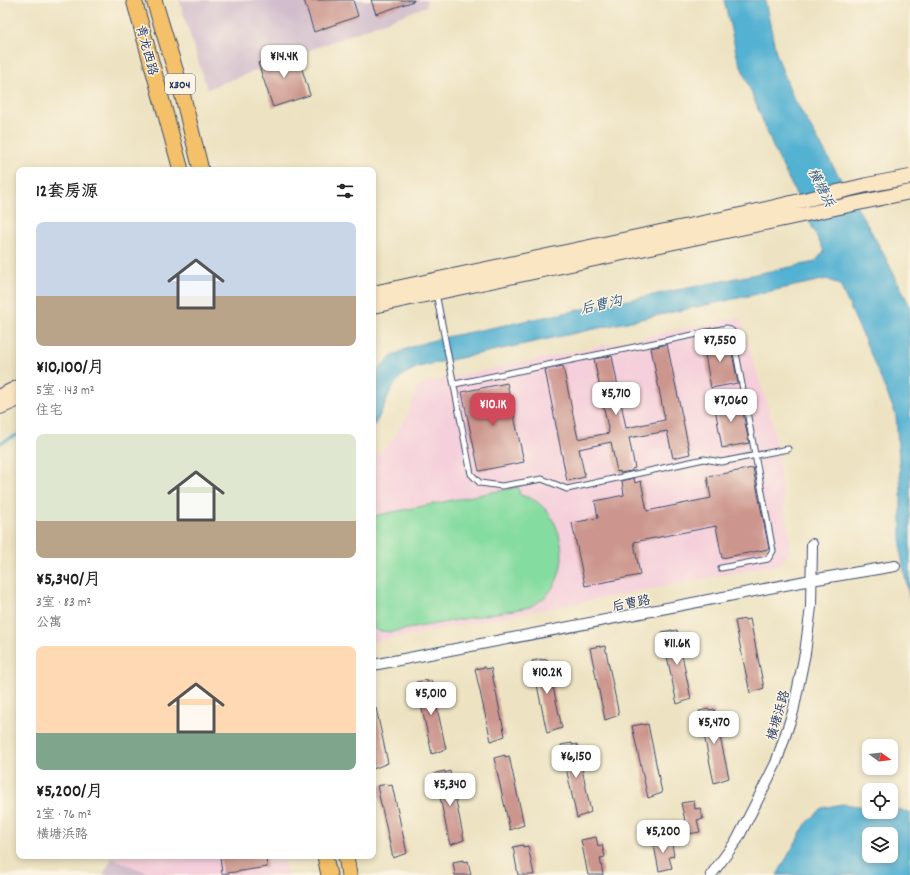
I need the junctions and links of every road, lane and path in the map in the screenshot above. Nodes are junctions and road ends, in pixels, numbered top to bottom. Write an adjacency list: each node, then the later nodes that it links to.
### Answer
1 (134, 0): 3 (main road, 青龙西路)
2 (154, 0): 4 (main road, 青龙西路 / X304)
3 (180, 167)
4 (200, 167)
5 (910, 176): 7 (main road)
6 (910, 192): 8 (main road)
7 (376, 292)
8 (436, 292): 9 (main road); 10 (lane)
9 (376, 305)
10 (454, 382): 16 (lane); 16 (lane)
11 (16, 388): 12 (main road)
12 (0, 396)
13 (16, 400): 14 (main road)
14 (0, 407)
15 (788, 449): 16 (lane)
16 (756, 455): 19 (lane)
17 (812, 544): 20 (street, 横塘浜路)
18 (894, 566): 20 (street, 后曹路)
19 (721, 568)
20 (811, 580): 21 (street, 后曹路); 26 (street, 横塘浜路)
21 (376, 664)
22 (326, 859): 24 (main road)
23 (346, 859): 25 (main road)
24 (329, 875)
25 (349, 875)
26 (711, 875)

